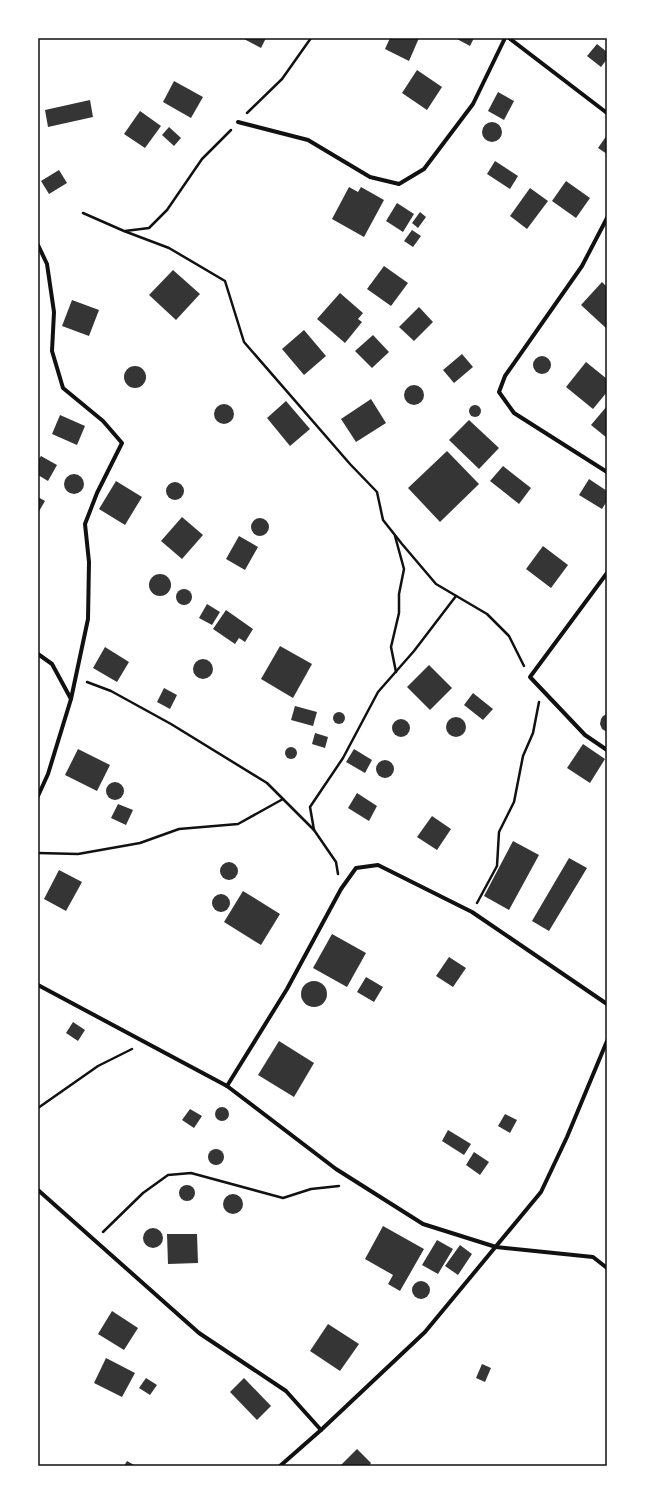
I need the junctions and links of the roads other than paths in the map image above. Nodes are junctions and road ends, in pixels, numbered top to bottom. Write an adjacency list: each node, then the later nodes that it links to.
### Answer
1 (505, 38): 4 (street)
2 (509, 38): 3 (street)
3 (607, 113)
4 (238, 122)
5 (607, 218): 7 (street)
6 (38, 245): 10 (street)
7 (607, 472)
8 (607, 573): 11 (street)
9 (38, 654): 10 (street)
10 (71, 699): 12 (street)
11 (607, 750)
12 (38, 796)
13 (38, 985): 16 (street)
14 (607, 1004): 16 (street)
15 (607, 1041): 18 (street)
16 (227, 1086): 18 (street)
17 (38, 1190): 20 (street)
18 (496, 1246): 19 (street); 20 (street)
19 (607, 1268)
20 (321, 1430): 21 (street)
21 (280, 1466)

